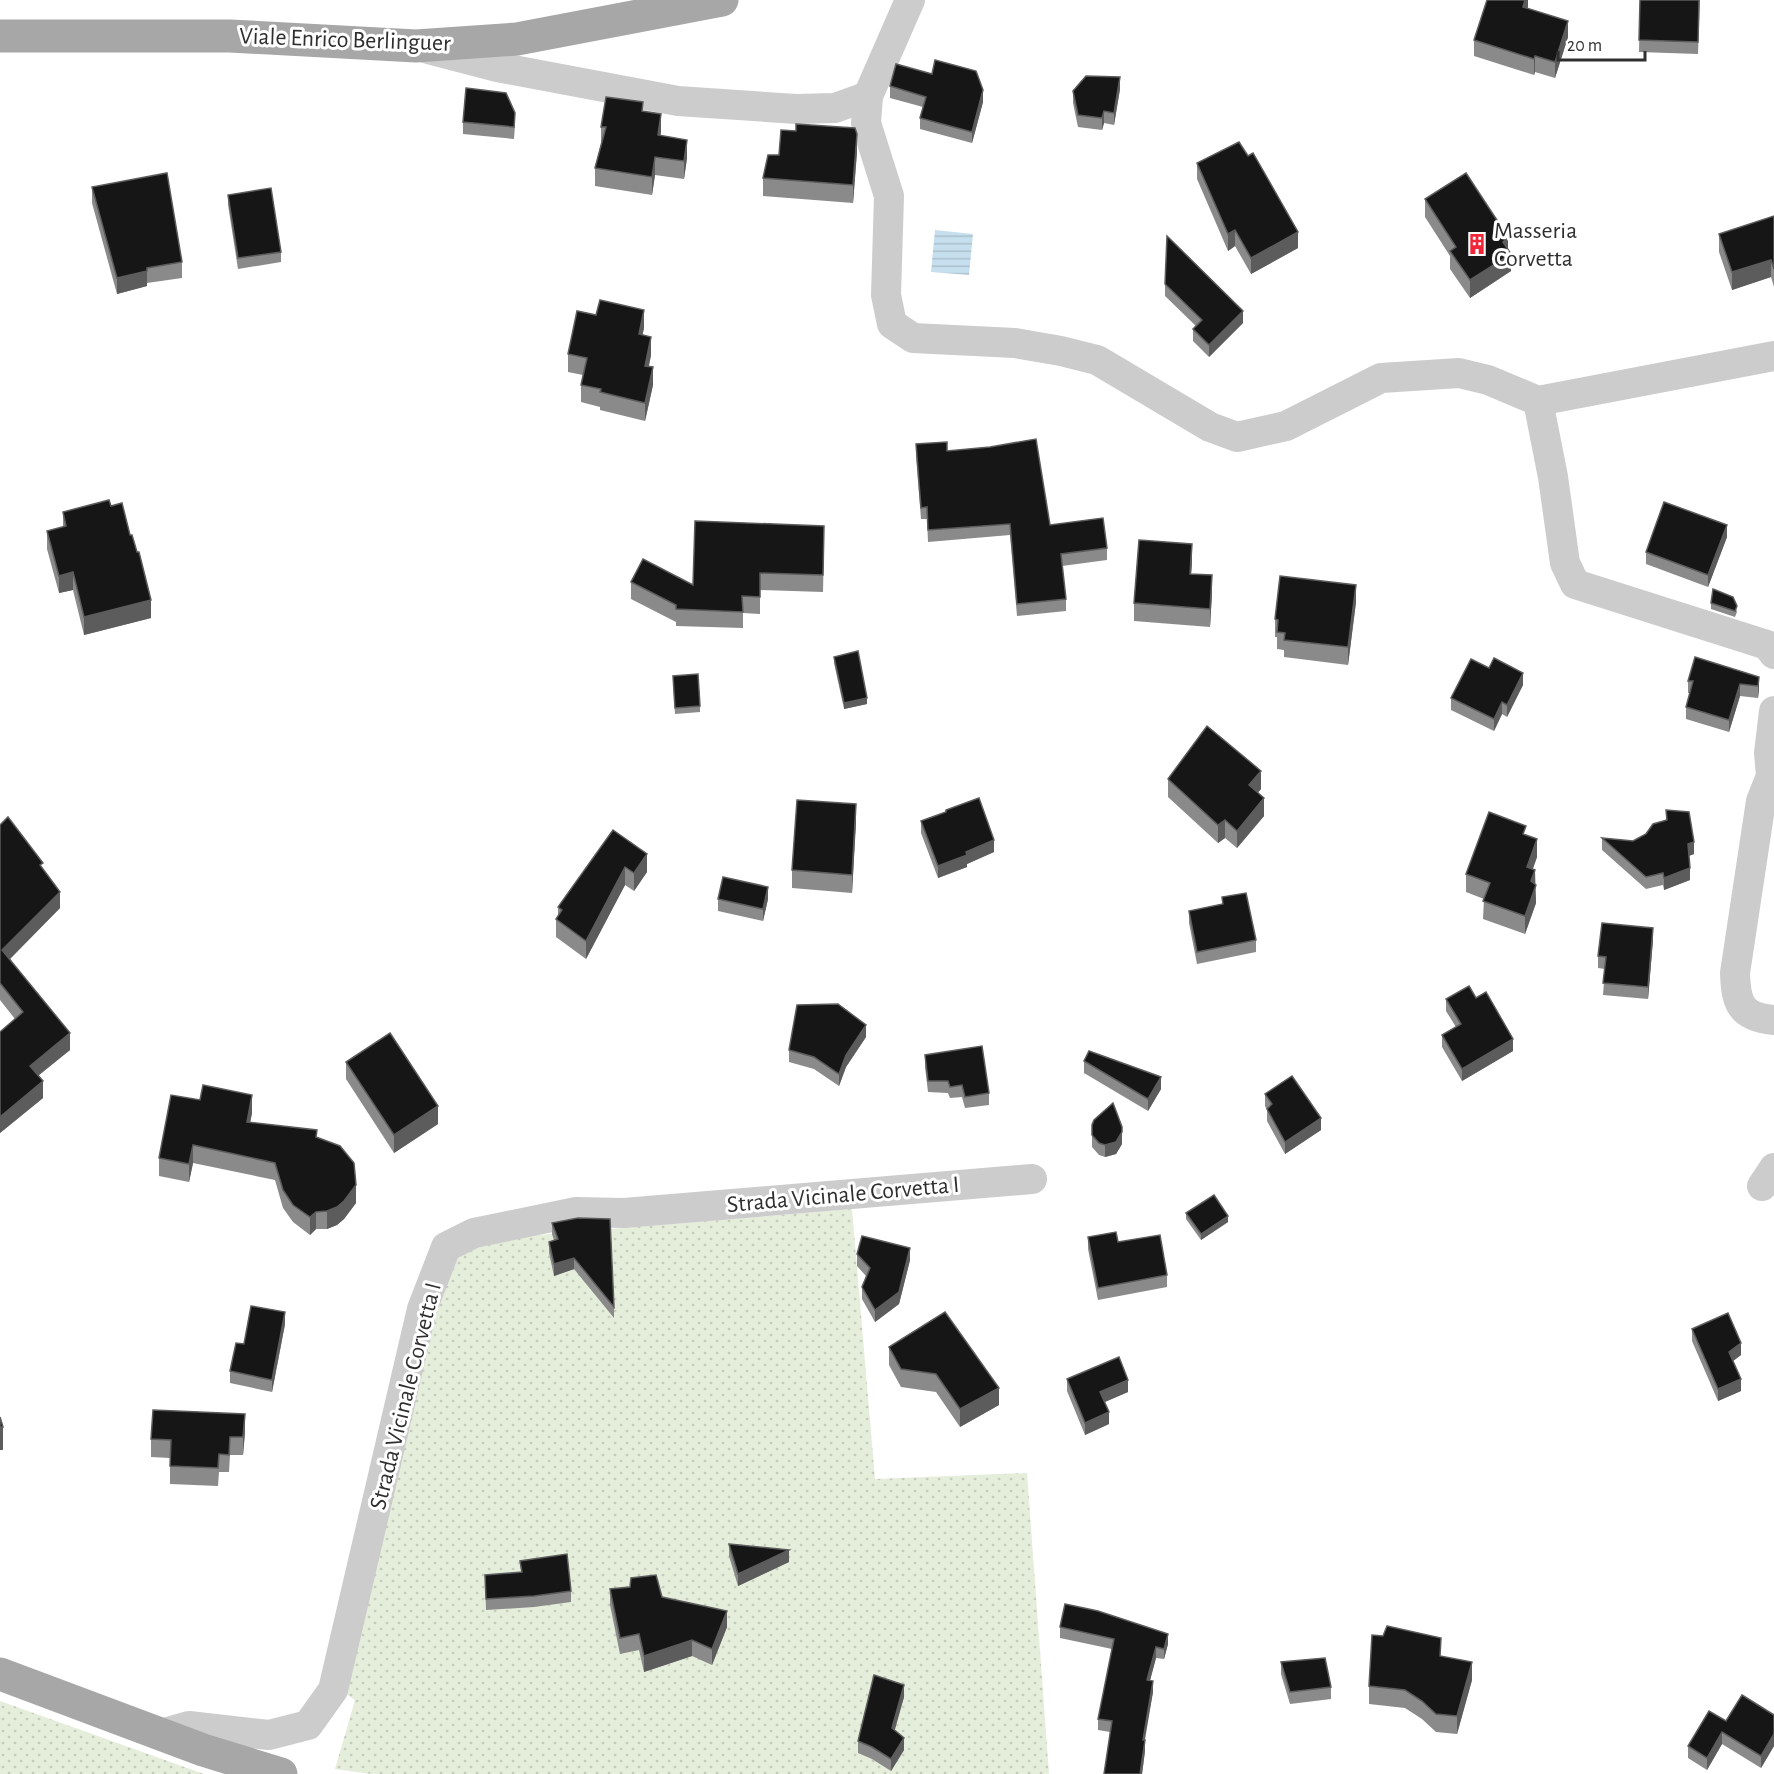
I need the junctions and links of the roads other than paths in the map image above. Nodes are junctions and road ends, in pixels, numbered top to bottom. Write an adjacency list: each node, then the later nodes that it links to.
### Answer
1 (722, 0): 4 (main road, Viale Enrico Berlinguer)
2 (910, 0): 5 (street)
3 (0, 36): 4 (main road, Viale Enrico Berlinguer)
4 (416, 46): 5 (street)
5 (868, 96): 7 (street)
6 (1774, 356): 7 (street)
7 (1538, 401): 8 (street)
8 (1774, 654)
9 (1774, 711): 10 (street)
10 (1772, 776): 11 (street)
11 (1774, 1020)
12 (1032, 1179): 14 (street, Strada Vicinale Corvetta I)
13 (0, 1674): 14 (main road)
14 (161, 1734): 15 (main road)
15 (281, 1774)

